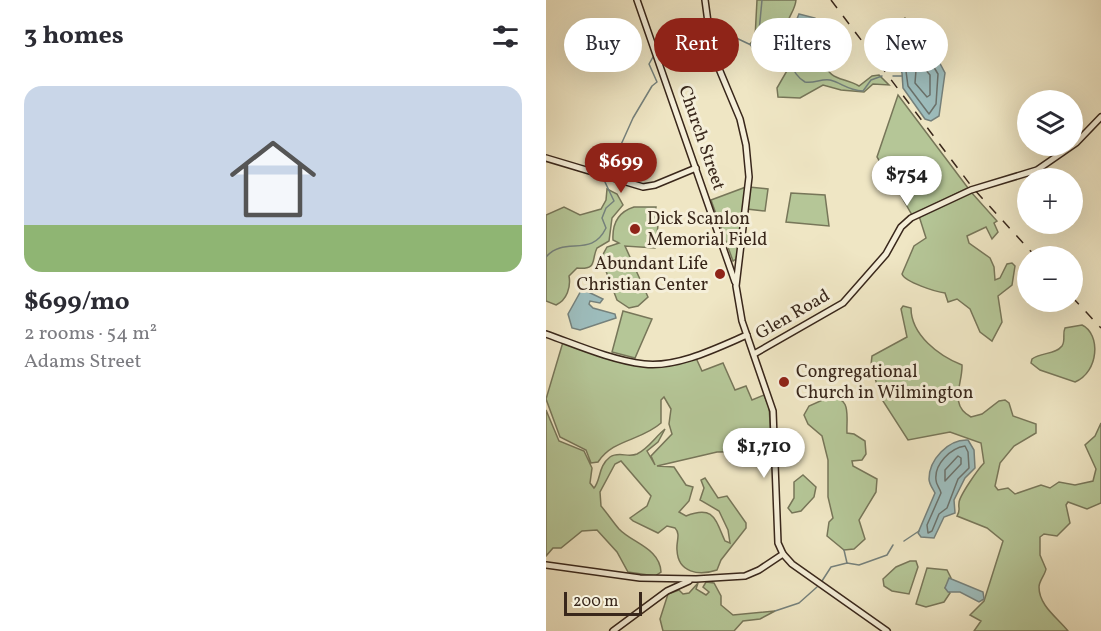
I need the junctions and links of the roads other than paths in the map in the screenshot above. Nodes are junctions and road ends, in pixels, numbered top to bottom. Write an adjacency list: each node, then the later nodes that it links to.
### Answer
1 (637, 0): 5 (street, Church Street)
2 (705, 0): 6 (street)
3 (1101, 117): 11 (street, Glen Road)
4 (546, 158): 5 (street)
5 (696, 168): 7 (street, Church Street)
6 (739, 258): 7 (street); 8 (street)
7 (730, 263): 8 (street, Church Street)
8 (736, 286): 10 (street, Church Street)
9 (546, 334): 10 (street)
10 (747, 335): 11 (street, Church Street)
11 (754, 354): 12 (street, Church Street)
12 (783, 554): 14 (street); 16 (street)
13 (546, 566): 14 (street)
14 (678, 582): 15 (street)
15 (613, 631)
16 (887, 631)

